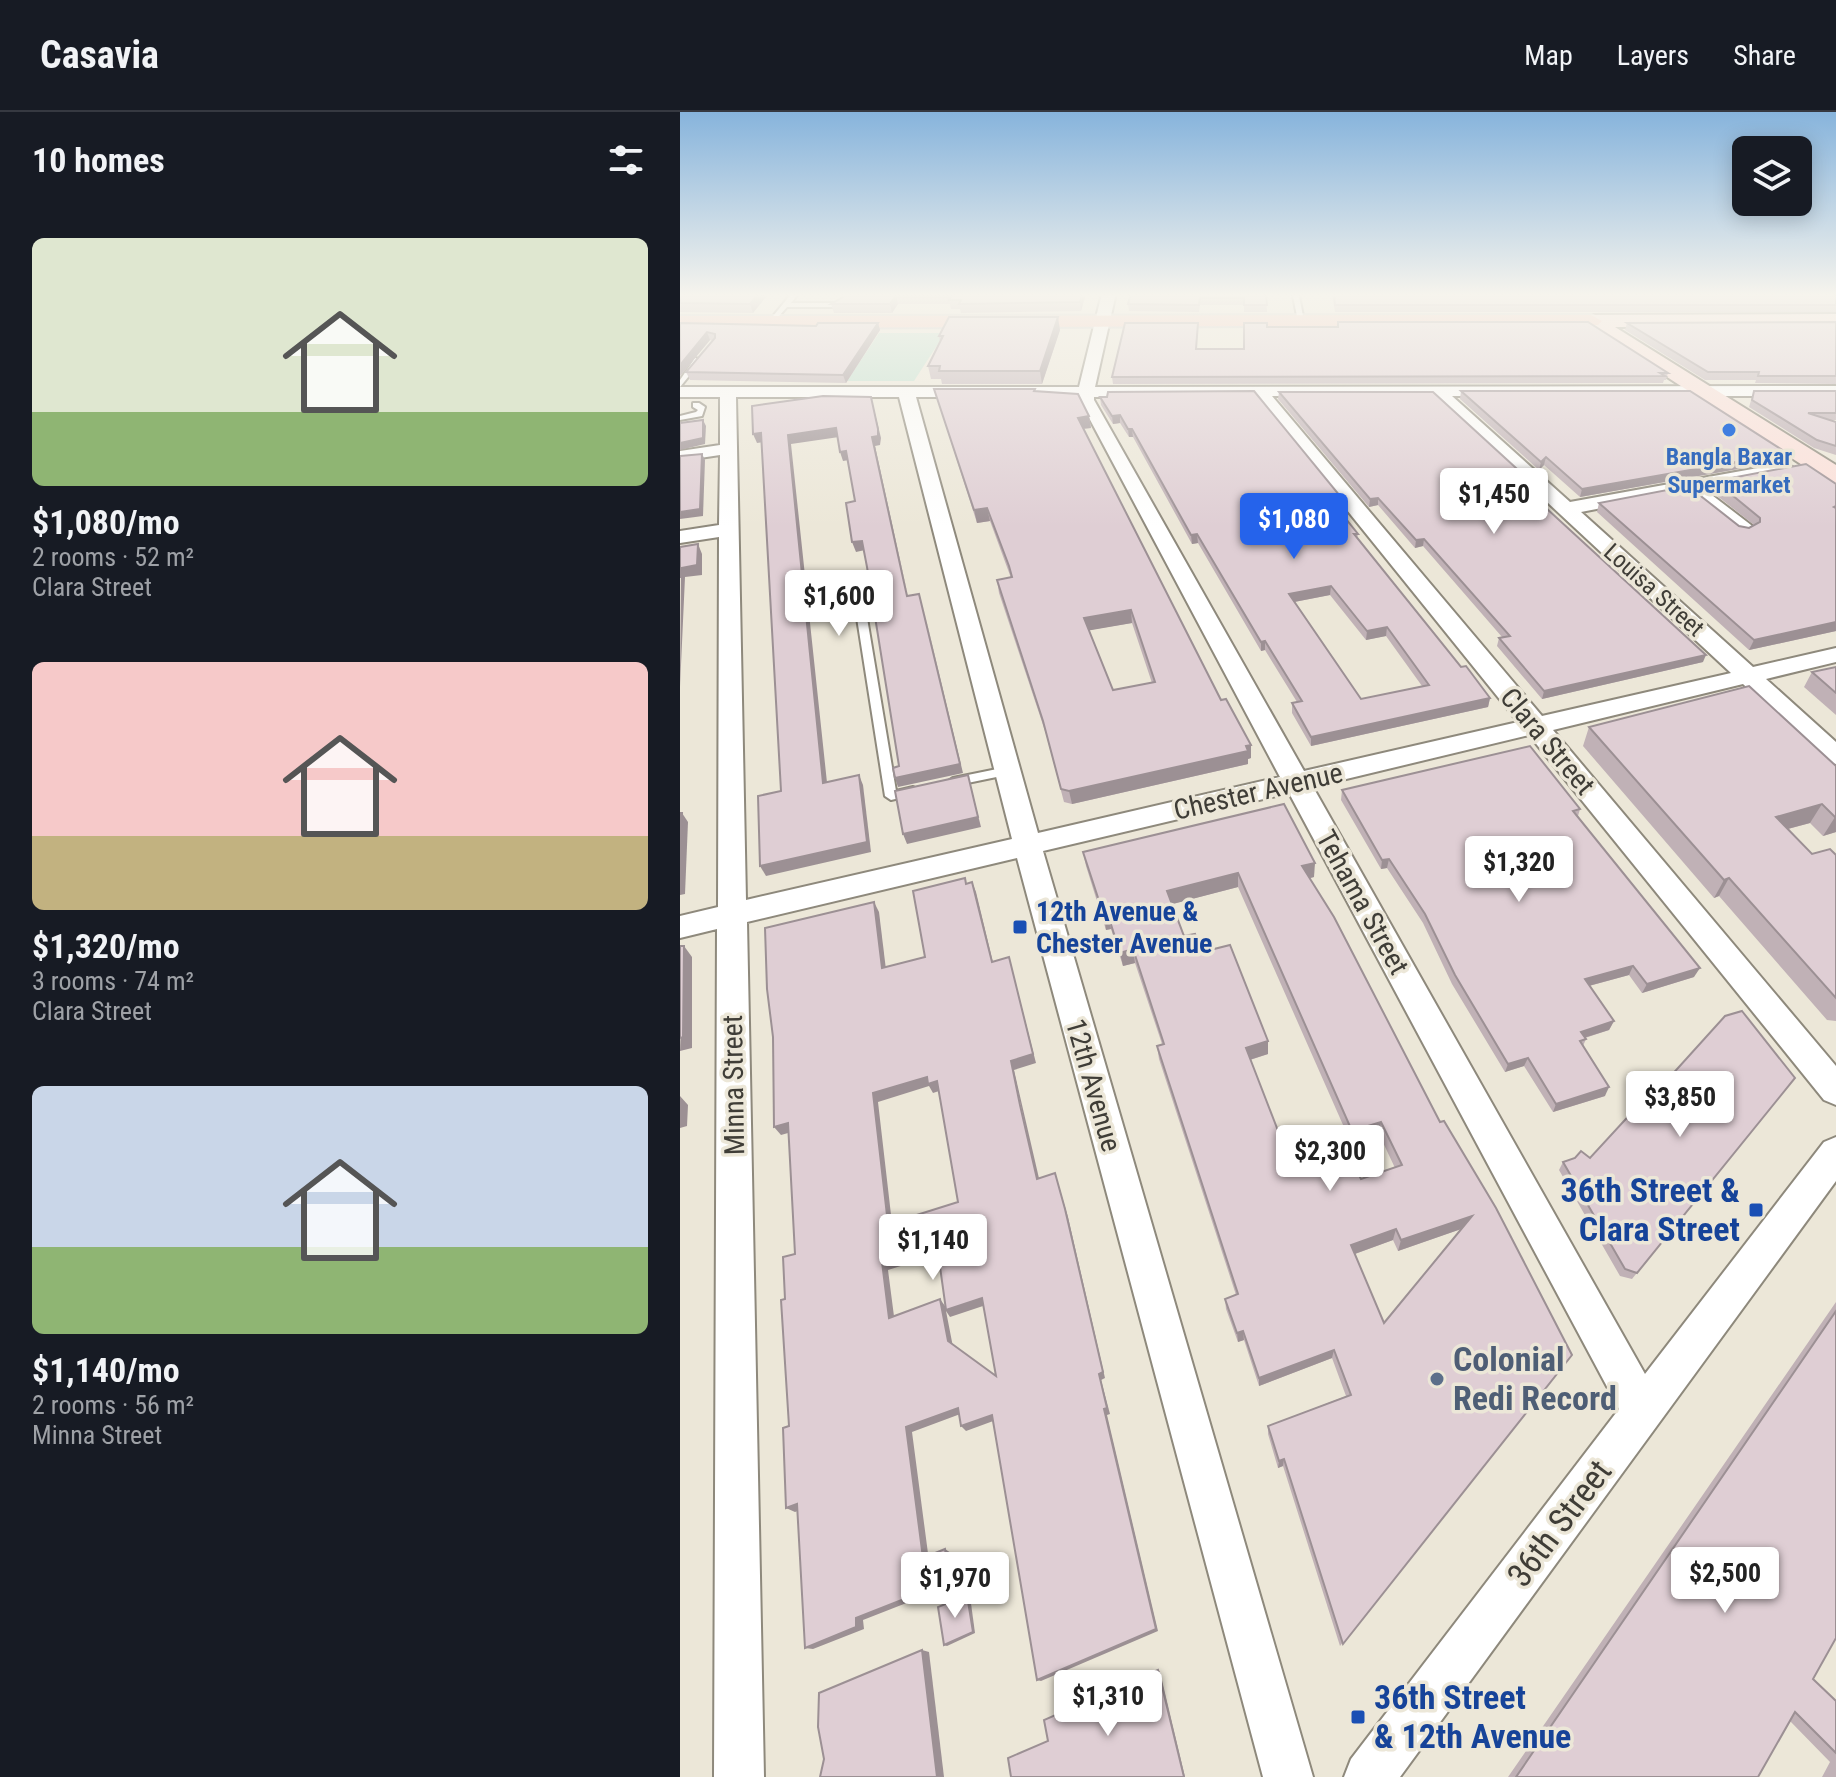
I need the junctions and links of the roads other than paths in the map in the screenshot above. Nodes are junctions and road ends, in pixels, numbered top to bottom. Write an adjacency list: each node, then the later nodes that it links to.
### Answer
1 (1092, 371): 10 (street)
2 (1670, 371): 5 (main road)
3 (1259, 391): 4 (street); 10 (street); 24 (street, Clara Street)
4 (1437, 391): 5 (street); 17 (street, Louisa Street)
5 (1702, 391): 6 (street); 15 (main road)
6 (1836, 391)
7 (680, 392): 8 (street)
8 (728, 392): 9 (street); 13 (street, Minna Street)
9 (908, 392): 10 (street); 26 (street, 12th Avenue)
10 (1087, 392): 27 (street, Tehama Street)
11 (696, 405): 12 (lane)
12 (680, 418)
13 (726, 449): 14 (street); 18 (street, Minna Street)
14 (680, 456)
15 (1829, 469): 16 (street)
16 (1689, 486): 17 (street); 19 (street)
17 (1565, 509): 23 (street, Louisa Street)
18 (729, 529): 20 (street); 31 (street, Minna Street)
19 (1744, 529)
20 (680, 537)
21 (862, 618): 29 (lane)
22 (1836, 655): 23 (street, Chester Avenue)
23 (1749, 676): 24 (street, Chester Avenue); 25 (street, Louisa Street)
24 (1536, 726): 27 (street, Chester Avenue); 33 (street, Clara Street)
25 (1836, 756)
26 (1007, 771): 28 (lane); 30 (street, 12th Avenue)
27 (1298, 782): 30 (street, Chester Avenue); 35 (street, Tehama Street)
28 (935, 786)
29 (920, 789)
30 (1027, 845): 31 (street, Chester Avenue); 37 (street, 12th Avenue)
31 (731, 915): 32 (street, Chester Avenue); 36 (street, Minna Street)
32 (680, 927)
33 (1836, 1090)
34 (1836, 1153): 35 (street, 36th Street)
35 (1643, 1411): 38 (street, 36th Street)
36 (739, 1777)
37 (1288, 1777)
38 (1369, 1777)

